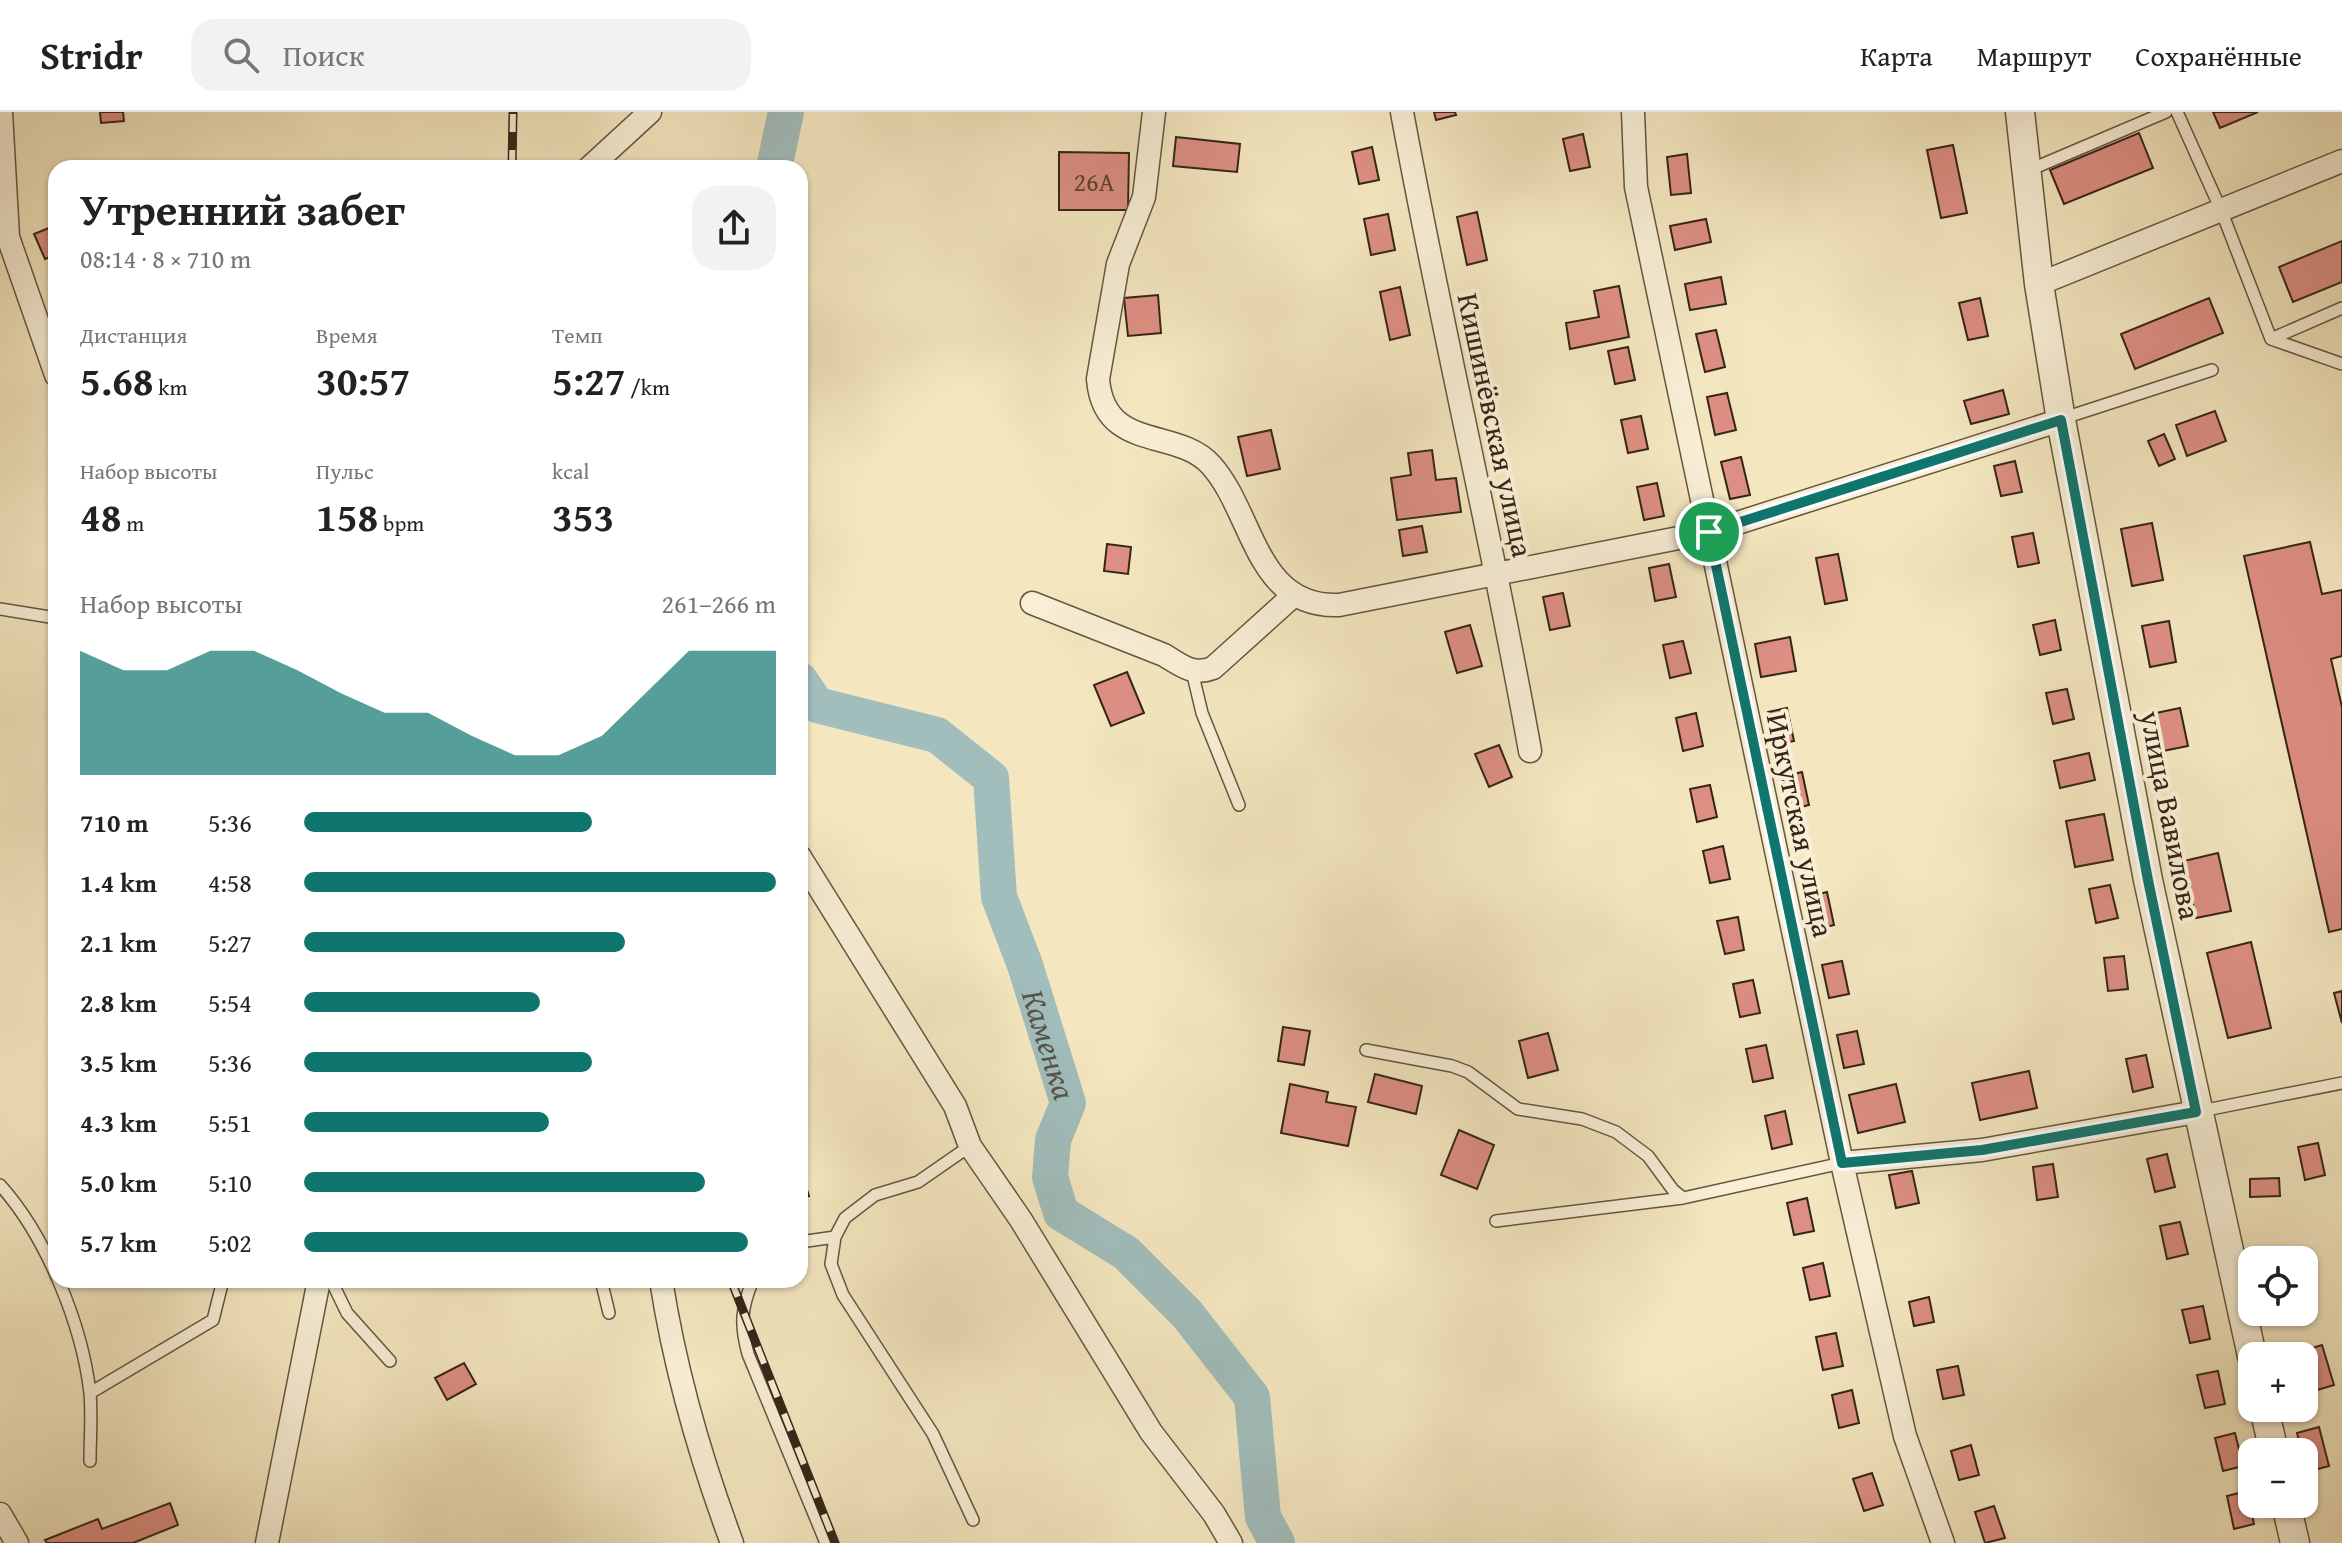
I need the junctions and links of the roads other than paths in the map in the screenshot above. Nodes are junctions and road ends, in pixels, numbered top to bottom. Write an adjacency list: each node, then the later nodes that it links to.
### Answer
1 (1, 112): 16 (street)
2 (650, 112): 9 (street)
3 (1154, 112): 22 (street)
4 (1402, 112): 21 (street, Кишинёвская улица)
5 (1633, 112): 20 (street, Иркутская улица)
6 (2020, 112): 11 (street, улица Вавилова)
7 (2166, 112): 11 (lane)
8 (2177, 112): 12 (lane)
9 (598, 160)
10 (2342, 161): 12 (street)
11 (2027, 171): 13 (street, улица Вавилова)
12 (2221, 210): 13 (street); 15 (lane)
13 (2039, 284): 19 (street, улица Вавилова)
14 (2342, 308): 15 (lane)
15 (2271, 339): 17 (lane)
16 (48, 352)
17 (2342, 364)
18 (2212, 370): 19 (lane)
19 (2061, 420): 20 (street); 32 (street, улица Вавилова)
20 (1709, 532): 21 (street); 34 (street, Иркутская улица)
21 (1499, 576): 22 (street); 27 (street, Кишинёвская улица)
22 (1294, 595): 26 (street)
23 (1032, 603): 26 (street)
24 (0, 609): 25 (lane)
25 (48, 617)
26 (1192, 671): 28 (lane)
27 (1530, 751)
28 (1239, 805)
29 (808, 870): 33 (street)
30 (1366, 1050): 36 (lane)
31 (2342, 1083): 32 (lane)
32 (2196, 1112): 34 (street); 49 (street, улица Вавилова)
33 (970, 1146): 38 (lane); 60 (street)
34 (1842, 1163): 36 (lane); 61 (street, Иркутская улица)
35 (0, 1185): 40 (lane)
36 (1683, 1198): 37 (lane)
37 (1496, 1221)
38 (835, 1237): 39 (lane); 55 (lane)
39 (808, 1241)
40 (48, 1264)
41 (60, 1288): 51 (lane)
42 (221, 1288): 51 (lane)
43 (317, 1288): 57 (street)
44 (335, 1288): 50 (lane)
45 (603, 1288): 48 (lane)
46 (662, 1288): 58 (street)
47 (750, 1288): 59 (lane)
48 (609, 1313)
49 (2249, 1342)
50 (390, 1361)
51 (90, 1393): 52 (lane)
52 (90, 1461)
53 (0, 1514): 56 (street)
54 (2289, 1518): 62 (street)
55 (973, 1520)
56 (10, 1536)
57 (267, 1543)
58 (732, 1543)
59 (826, 1543)
60 (1231, 1543)
61 (1943, 1543)
62 (2295, 1543)

